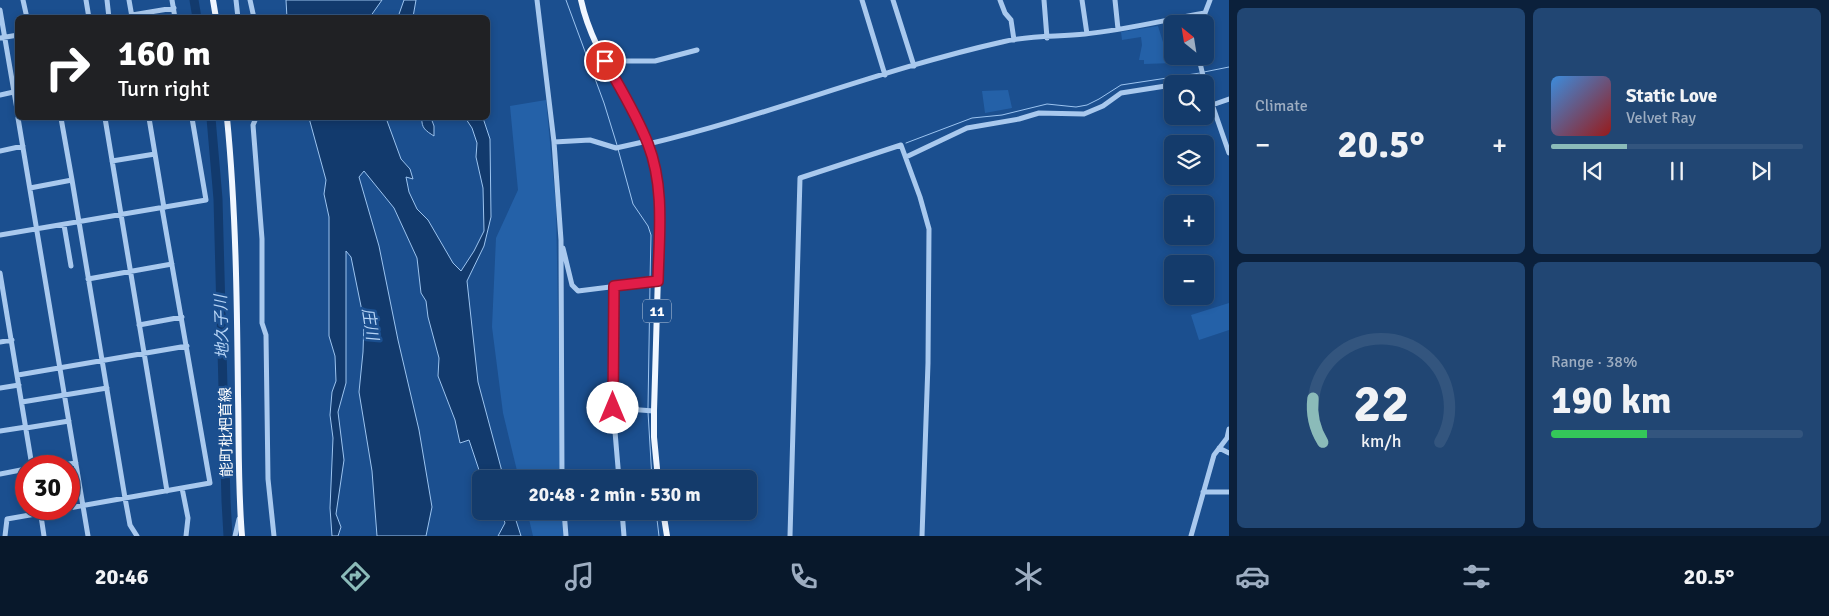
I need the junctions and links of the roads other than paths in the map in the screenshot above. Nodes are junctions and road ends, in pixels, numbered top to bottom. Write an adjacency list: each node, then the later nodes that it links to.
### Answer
1 (23, 0): 21 (street)
2 (86, 0): 22 (street)
3 (106, 0): 23 (street)
4 (129, 0): 24 (street)
5 (172, 0): 18 (street)
6 (213, 0): 27 (main road)
7 (236, 0): 28 (street)
8 (250, 0): 29 (street)
9 (538, 0): 54 (street)
10 (582, 0): 37 (main road, 11)
11 (862, 0): 39 (street)
12 (893, 0): 38 (street)
13 (1000, 0): 35 (street)
14 (1044, 0): 34 (street)
15 (1082, 0): 31 (street)
16 (1115, 0): 30 (street)
17 (1210, 0): 20 (street)
18 (174, 8): 25 (street); 26 (street)
19 (0, 10): 33 (street)
20 (1205, 13): 30 (street)
21 (26, 15)
22 (88, 15)
23 (108, 15)
24 (132, 15)
25 (137, 15)
26 (175, 15)
27 (216, 15)
28 (238, 15)
29 (253, 15)
30 (1118, 29): 31 (street)
31 (1087, 34): 34 (street)
32 (15, 36): 33 (street)
33 (2, 38): 41 (street)
34 (1047, 38): 35 (street)
35 (1014, 40): 38 (street)
36 (697, 50): 37 (street)
37 (605, 61): 55 (main road, 11)
38 (914, 66): 39 (street)
39 (885, 75): 55 (street)
40 (1164, 86): 60 (street)
41 (15, 88)
42 (15, 92): 43 (street)
43 (0, 95)
44 (1229, 99): 45 (street)
45 (1214, 104)
46 (1214, 111): 58 (street)
47 (19, 120): 56 (street)
48 (61, 120): 62 (street)
49 (105, 120): 61 (street)
50 (149, 120): 59 (street)
51 (192, 120): 64 (street)
52 (227, 120): 115 (main road, 能町枇杷首線)
53 (255, 120): 128 (street)
54 (554, 142): 55 (street); 70 (street)
55 (648, 144): 76 (main road, 11)
56 (23, 146): 57 (street); 63 (street)
57 (0, 151)
58 (1229, 153)
59 (155, 154): 61 (street); 64 (street)
60 (906, 157): 132 (street); 133 (street)
61 (112, 161): 65 (street)
62 (72, 180): 63 (street); 66 (street)
63 (30, 188): 68 (street)
64 (163, 208): 65 (street); 71 (street)
65 (121, 215): 66 (street); 73 (street)
66 (79, 222): 67 (street); 75 (street)
67 (64, 225): 68 (street); 72 (street)
68 (36, 230): 69 (street); 85 (street)
69 (0, 235)
70 (560, 240): 77 (street); 102 (street)
71 (172, 264): 73 (street); 78 (street)
72 (71, 266)
73 (130, 270): 75 (street); 79 (street)
74 (0, 273): 80 (street)
75 (88, 279): 84 (street)
76 (658, 281): 77 (street); 93 (main road, 11)
77 (614, 286): 92 (street)
78 (182, 317): 79 (street); 82 (street)
79 (140, 324): 83 (street)
80 (12, 340): 81 (street); 86 (street)
81 (0, 342)
82 (187, 346): 83 (street); 108 (street)
83 (144, 353): 84 (street); 109 (street)
84 (102, 360): 85 (street); 89 (street)
85 (60, 368): 86 (street); 90 (street)
86 (18, 375): 87 (street)
87 (19, 385): 88 (street); 91 (street)
88 (0, 388)
89 (107, 388): 90 (street); 112 (street)
90 (65, 395): 91 (street); 94 (street)
91 (22, 402): 95 (street)
92 (613, 408): 93 (street); 103 (street)
93 (654, 411): 104 (main road, 11)
94 (69, 421): 95 (street); 101 (street)
95 (26, 428): 97 (street); 100 (street)
96 (1229, 429): 98 (street)
97 (0, 431)
98 (1219, 448): 99 (street); 110 (street)
99 (1229, 453)
100 (30, 455)
101 (75, 455)
102 (562, 470)
103 (618, 470)
104 (657, 470)
105 (15, 471): 106 (street)
106 (0, 474)
107 (80, 488): 114 (street)
108 (182, 488): 109 (street); 125 (street)
109 (167, 491): 112 (street)
110 (1203, 492): 111 (street); 134 (street)
111 (1229, 492)
112 (125, 498): 114 (street); 124 (street)
113 (80, 506): 114 (street)
114 (83, 506): 123 (street)
115 (240, 515): 126 (street); 127 (main road, 能町枇杷首線)
116 (15, 517): 121 (street)
117 (41, 520): 122 (street)
118 (565, 520): 129 (street)
119 (623, 520): 130 (street)
120 (664, 520): 131 (main road)
121 (5, 536)
122 (44, 536)
123 (88, 536)
124 (137, 536)
125 (186, 536)
126 (235, 536)
127 (242, 536)
128 (274, 536)
129 (566, 536)
130 (624, 536)
131 (666, 536)
132 (790, 536)
133 (922, 536)
134 (1192, 536)

